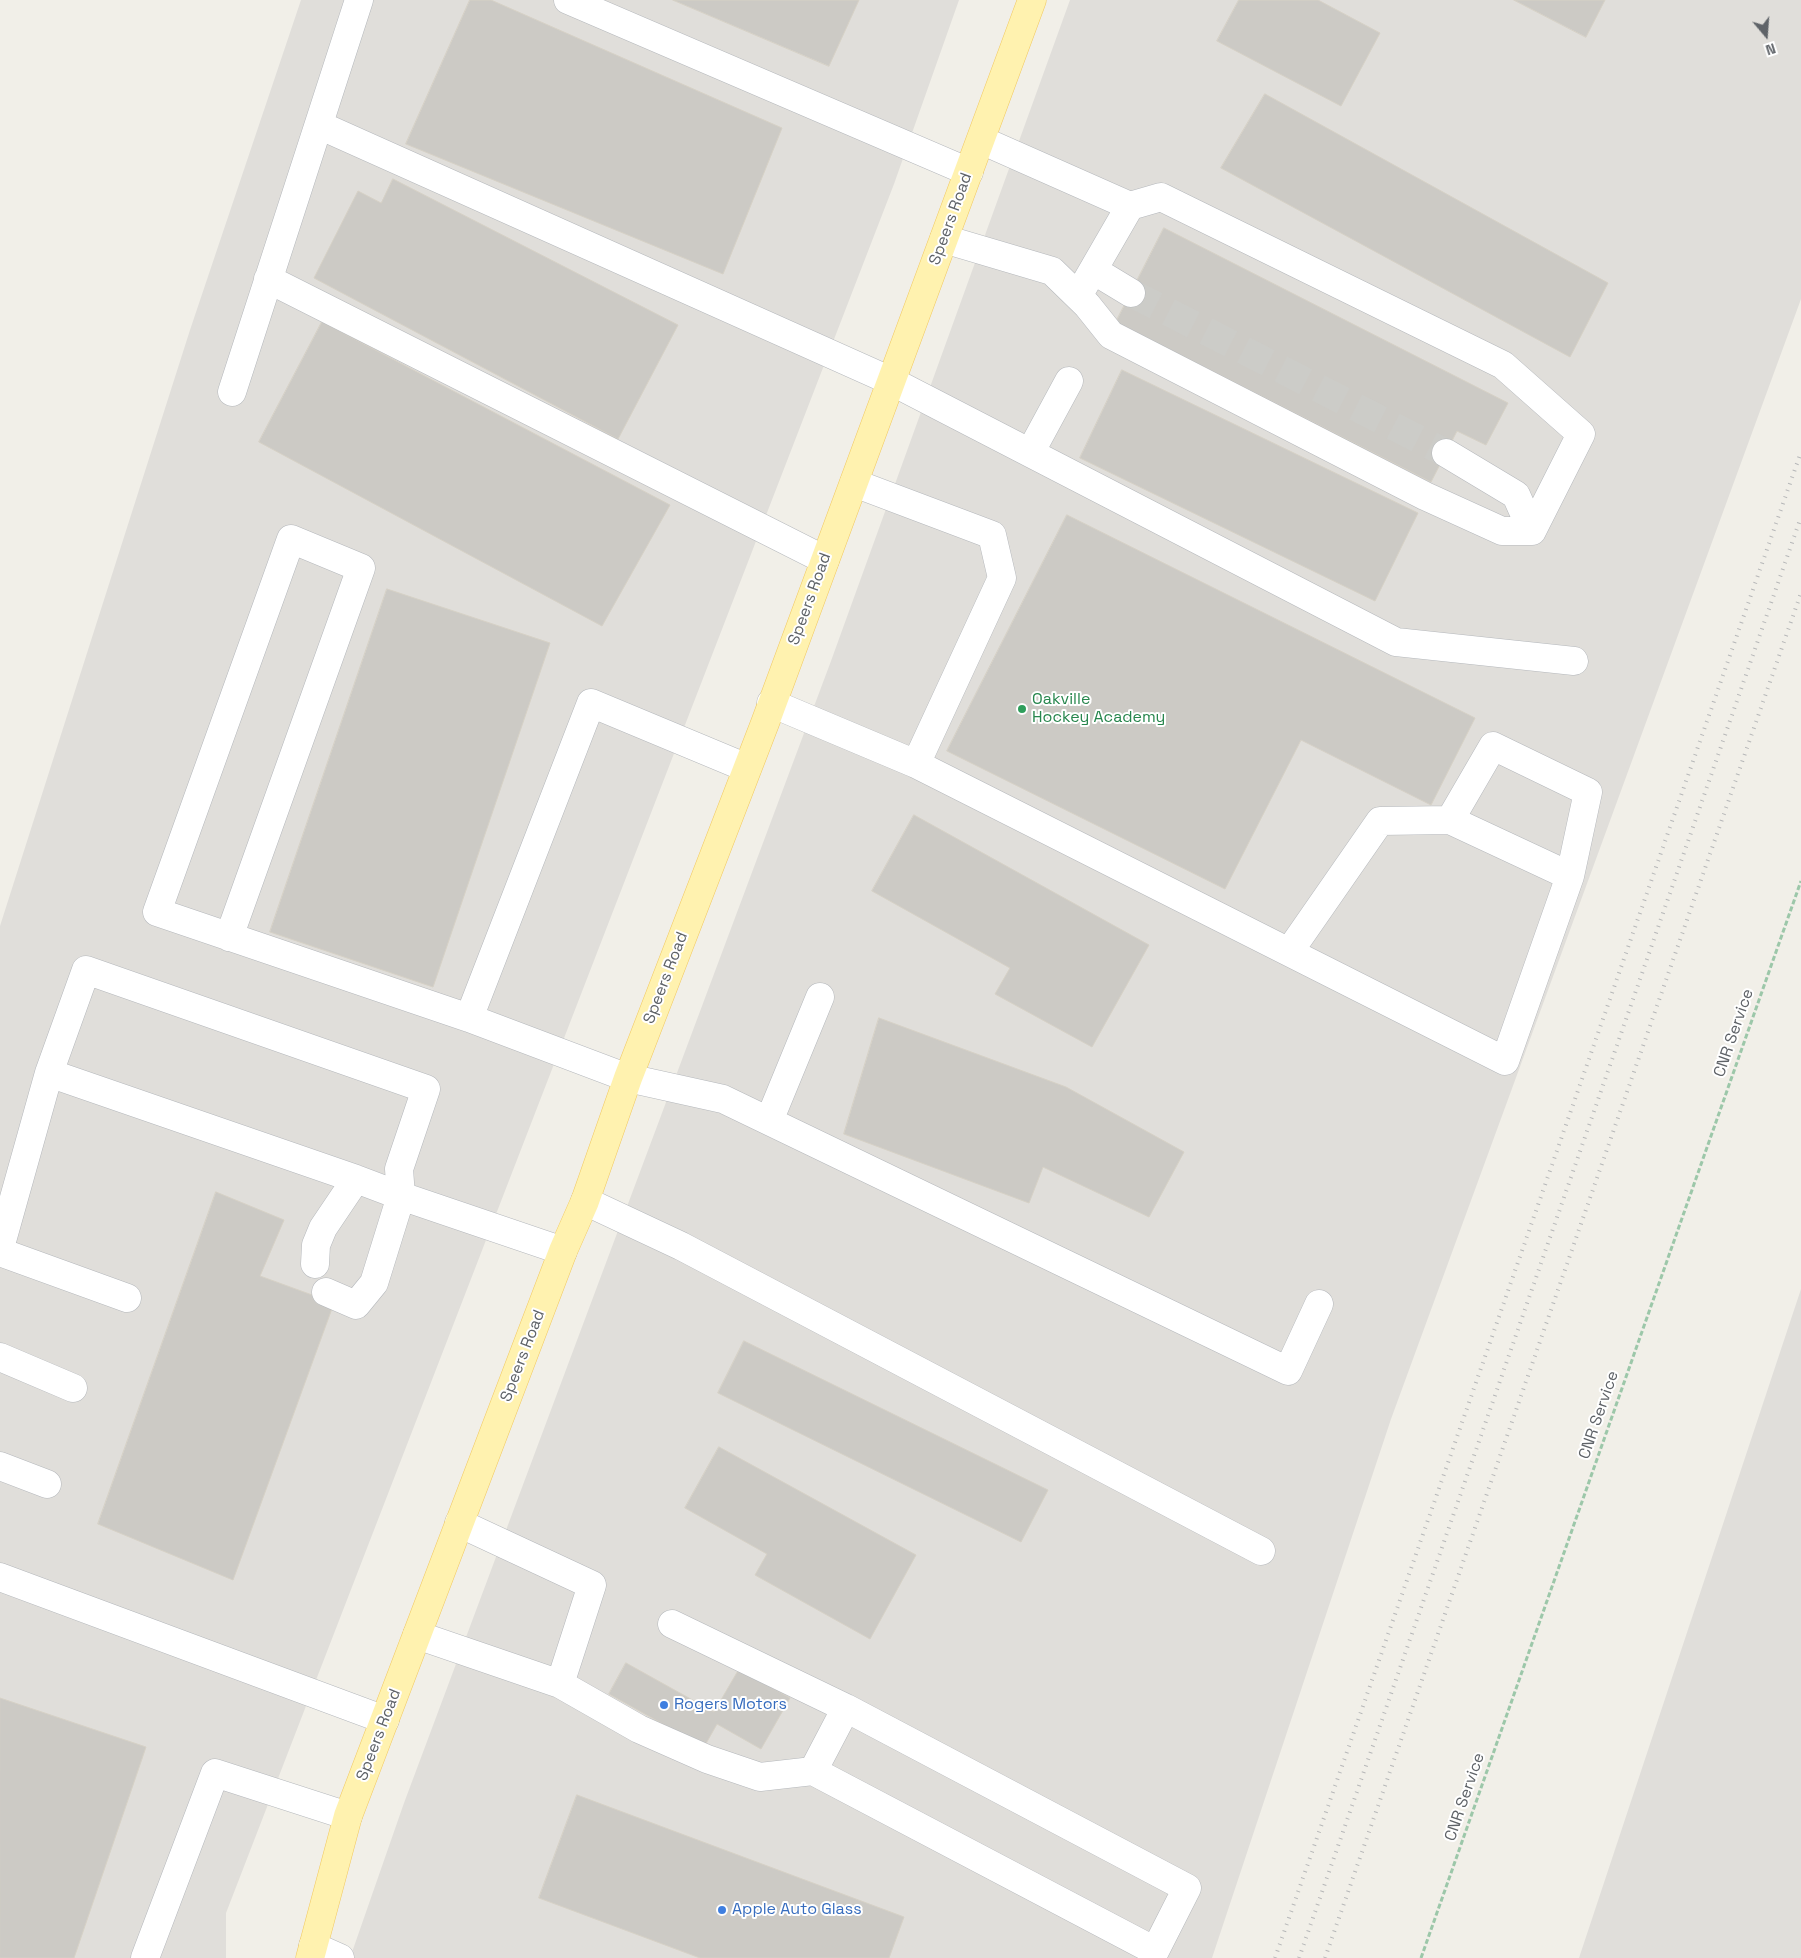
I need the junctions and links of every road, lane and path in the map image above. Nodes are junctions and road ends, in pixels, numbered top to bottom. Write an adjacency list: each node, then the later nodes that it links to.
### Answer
1 (360, 0): 4 (lane)
2 (568, 0): 6 (lane)
3 (1032, 0): 5 (main road, Speers Road)
4 (319, 125): 10 (lane); 13 (lane)
5 (980, 140): 6 (main road, Speers Road); 7 (lane)
6 (969, 172): 8 (main road, Speers Road)
7 (1130, 206): 9 (lane); 19 (lane)
8 (944, 239): 12 (lane); 13 (main road, Speers Road)
9 (1093, 270): 11 (lane); 12 (lane)
10 (268, 279): 15 (lane); 20 (lane)
11 (1131, 293)
12 (1078, 296): 19 (lane)
13 (891, 381): 16 (lane); 18 (main road, Speers Road)
14 (1069, 381): 16 (lane)
15 (232, 392)
16 (1030, 453): 21 (lane)
17 (1446, 453): 19 (lane)
18 (854, 482): 20 (main road, Speers Road); 23 (lane)
19 (1532, 532)
20 (825, 560): 22 (main road, Speers Road)
21 (1574, 660)
22 (772, 703): 23 (lane); 24 (main road, Speers Road)
23 (916, 764): 29 (lane)
24 (747, 768): 31 (lane); 33 (main road, Speers Road)
25 (1450, 820): 26 (lane); 26 (lane); 29 (lane)
26 (1570, 876): 29 (lane)
27 (1801, 881): 62 (path, CNR Service)
28 (229, 937): 28 (lane); 31 (lane)
29 (1289, 952)
30 (820, 996): 34 (lane)
31 (469, 1018): 33 (lane)
32 (49, 1073): 35 (lane); 36 (lane); 38 (lane)
33 (628, 1078): 34 (lane); 37 (main road, Speers Road)
34 (769, 1121): 44 (lane)
35 (356, 1179): 36 (lane); 41 (lane)
36 (401, 1196): 39 (lane); 42 (lane)
37 (585, 1201): 39 (main road, Speers Road); 50 (lane)
38 (0, 1248)
39 (563, 1251): 49 (main road, Speers Road)
40 (0, 1252): 43 (lane)
41 (315, 1264)
42 (326, 1292)
43 (127, 1298)
44 (1320, 1304)
45 (0, 1358): 46 (lane)
46 (73, 1388)
47 (0, 1466): 48 (lane)
48 (47, 1484)
49 (459, 1523): 53 (main road, Speers Road); 54 (lane)
50 (1261, 1551)
51 (0, 1577): 56 (lane)
52 (672, 1624): 55 (lane)
53 (417, 1635): 54 (lane); 56 (main road, Speers Road)
54 (560, 1684): 57 (lane)
55 (846, 1708): 57 (lane); 57 (lane)
56 (384, 1720): 58 (main road, Speers Road)
57 (813, 1771)
58 (348, 1816): 59 (main road, Speers Road); 60 (lane)
59 (311, 1952): 61 (lane)
60 (146, 1958)
61 (340, 1958)
62 (1421, 1958)

